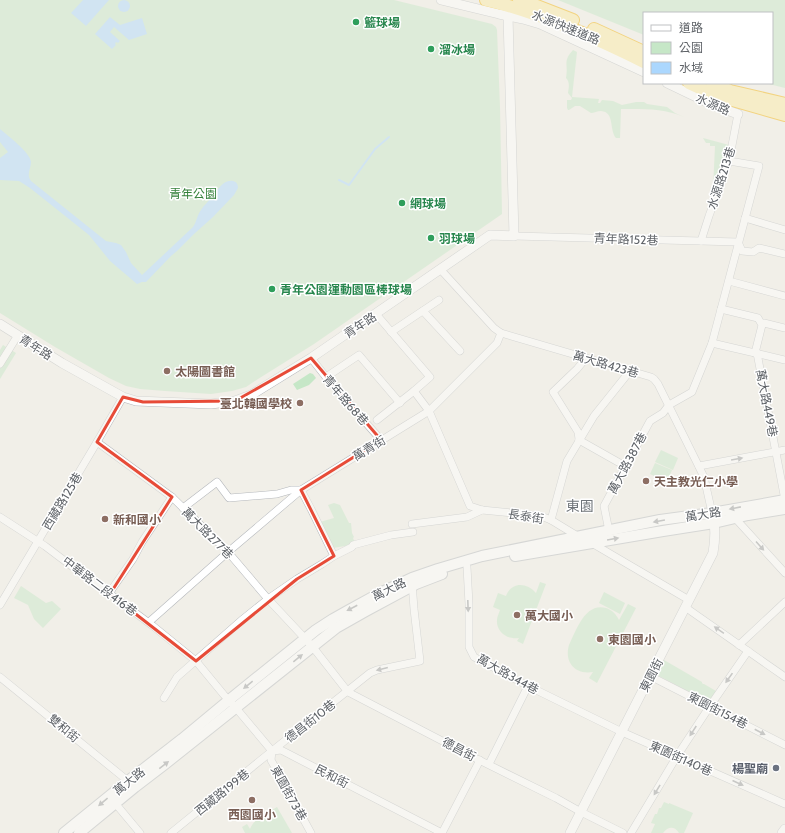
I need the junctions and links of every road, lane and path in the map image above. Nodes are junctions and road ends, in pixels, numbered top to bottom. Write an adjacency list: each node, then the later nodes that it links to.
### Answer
1 (441, 0): 4 (street)
2 (486, 0): 6 (highway, 水源快速道路)
3 (519, 0): 5 (highway, 水源快速道路)
4 (508, 16): 7 (street); 17 (street)
5 (643, 52)
6 (643, 62)
7 (643, 72)
8 (669, 84): 12 (street, 水源路)
9 (692, 84): 13 (highway)
10 (714, 84): 11 (highway)
11 (785, 104)
12 (738, 114): 14 (street, 水源路213巷)
13 (785, 115)
14 (729, 161): 15 (street, 萬大路387巷); 18 (street, 水源路213巷)
15 (745, 218): 16 (street); 19 (street, 萬大路387巷)
16 (785, 230)
17 (514, 236): 18 (street, 青年路152巷); 21 (street, 青年路)
18 (701, 241): 19 (street, 青年路152巷)
19 (738, 242): 20 (street); 22 (street, 萬大路387巷)
20 (785, 254)
21 (440, 270): 27 (street, 青年路); 32 (street, 萬大路423巷)
22 (729, 281): 23 (street); 25 (street, 萬大路387巷)
23 (785, 296)
24 (439, 300): 26 (street)
25 (721, 309): 34 (street, 萬大路387巷); 36 (street)
26 (423, 311): 31 (street); 35 (street)
27 (376, 314): 31 (street); 37 (street, 青年路)
28 (764, 323): 30 (street)
29 (0, 324): 33 (street, 青年路)
30 (785, 328)
31 (391, 332): 43 (street)
32 (501, 333): 38 (street, 萬大路423巷); 47 (street, 萬青街)
33 (18, 335): 40 (street); 44 (street, 青年路)
34 (712, 343): 36 (street); 46 (street, 萬大路387巷)
35 (460, 351)
36 (756, 353): 39 (street); 53 (street, 萬大路449巷)
37 (311, 358): 42 (street, 青年路68巷); 44 (street, 青年路)
38 (586, 358): 41 (street, 萬大路423巷); 50 (street)
39 (785, 360)
40 (0, 364)
41 (630, 371): 46 (street, 萬大路423巷); 50 (street)
42 (326, 377): 45 (street); 49 (street, 青年路68巷)
43 (414, 391): 45 (street); 47 (street)
44 (123, 397): 51 (street, 西藏路125巷)
45 (400, 403): 48 (street)
46 (668, 405): 54 (street, 萬大路387巷); 55 (street, 萬大路423巷)
47 (429, 410): 49 (street, 萬青街); 61 (street)
48 (378, 420)
49 (381, 440): 56 (street, 萬青街)
50 (579, 440): 54 (street); 65 (street)
51 (97, 442): 57 (street, 萬大路277巷); 70 (street, 西藏路125巷)
52 (785, 450): 53 (street)
53 (776, 452): 55 (street, one-way to 53); 58 (street, 萬大路449巷)
54 (625, 466): 67 (street, 萬大路387巷)
55 (699, 466): 63 (street, 萬大路423巷)
56 (301, 490): 59 (street); 72 (street, 萬青街); 73 (street)
57 (172, 496): 59 (street, 萬大路277巷); 77 (street)
58 (785, 500): 63 (main road, 萬大路, one-way to 63)
59 (183, 508): 72 (street, 萬大路277巷)
60 (785, 509): 64 (main road, 萬大路)
61 (482, 510): 65 (street, 長泰街); 66 (street)
62 (0, 517): 70 (street, 中華路二段416巷)
63 (713, 518): 64 (main road, 萬大路); 67 (main road, 萬大路, one-way to 67); 71 (main road, 萬大路, one-way to 63); 80 (street, 東園街)
64 (735, 518): 75 (street, one-way to 75)
65 (551, 520): 69 (street, 長泰街)
66 (412, 524)
67 (608, 531): 69 (main road, 萬大路)
68 (413, 532): 73 (street)
69 (580, 537): 71 (street, 長泰街); 76 (main road, 萬大路)
70 (39, 541): 77 (street, 中華路二段416巷); 81 (street, 西藏路125巷)
71 (593, 543): 74 (main road, 萬大路); 80 (street, 長泰街)
72 (228, 552): 78 (street, 萬大路277巷); 82 (street, 萬青街)
73 (334, 556): 78 (street)
74 (467, 567): 76 (main road, 萬大路); 90 (street, 萬大路344巷, one-way to 90)
75 (785, 573)
76 (412, 582): 83 (main road, 萬大路); 91 (street, 德昌街10巷, one-way to 91)
77 (110, 594): 82 (street, 中華路二段416巷)
78 (268, 599): 83 (street, 萬大路277巷); 86 (street)
79 (785, 602): 84 (street)
80 (687, 603): 84 (street, 長泰街, one-way to 80); 87 (street, 東園街)
81 (0, 605)
82 (148, 622): 86 (street, 中華路二段416巷)
83 (309, 643): 91 (street, 德昌街); 93 (main road, 萬大路, one-way to 93); 95 (main road, 萬大路, one-way to 83)
84 (739, 645): 85 (street, 長泰街)
85 (748, 651): 89 (street, 長泰街); 94 (street, one-way to 94)
86 (196, 661): 92 (street); 93 (street, 中華路二段416巷)
87 (650, 676): 94 (street, 東園街154巷); 96 (street, 東園街)
88 (0, 677): 102 (street, 雙和街)
89 (785, 677)
90 (528, 686): 96 (street, 萬大路344巷); 101 (street)
91 (348, 692): 98 (street, 德昌街10巷); 100 (street, 德昌街)
92 (164, 698)
93 (229, 700): 95 (street, 中華路二段416巷); 102 (main road, 萬大路)
94 (710, 706): 97 (street, 東園街154巷, one-way to 97); 99 (street, one-way to 99)
95 (236, 708): 98 (street); 103 (main road, 萬大路, one-way to 95)
96 (622, 732): 99 (street, 東園街140巷); 105 (street, 東園街)
97 (785, 745)
98 (272, 751): 110 (street, 西藏路199巷); 111 (street, 東園街73巷); 112 (street, 民和街)
99 (677, 756): 104 (street, 東園街140巷, one-way to 104); 115 (street, one-way to 115)
100 (480, 760): 101 (street, 德昌街); 112 (street)
101 (490, 764): 105 (street, 德昌街)
102 (128, 781): 107 (main road, 萬大路, one-way to 107)
103 (115, 803): 108 (main road, 萬大路); 109 (street)
104 (785, 804)
105 (581, 812): 113 (street, 東園街); 114 (street, 德昌街)
106 (785, 828): 116 (street)
107 (64, 833)
108 (78, 833)
109 (140, 833)
110 (171, 833)
111 (311, 833)
112 (442, 833)
113 (570, 833)
114 (623, 833)
115 (631, 833)
116 (782, 833)

